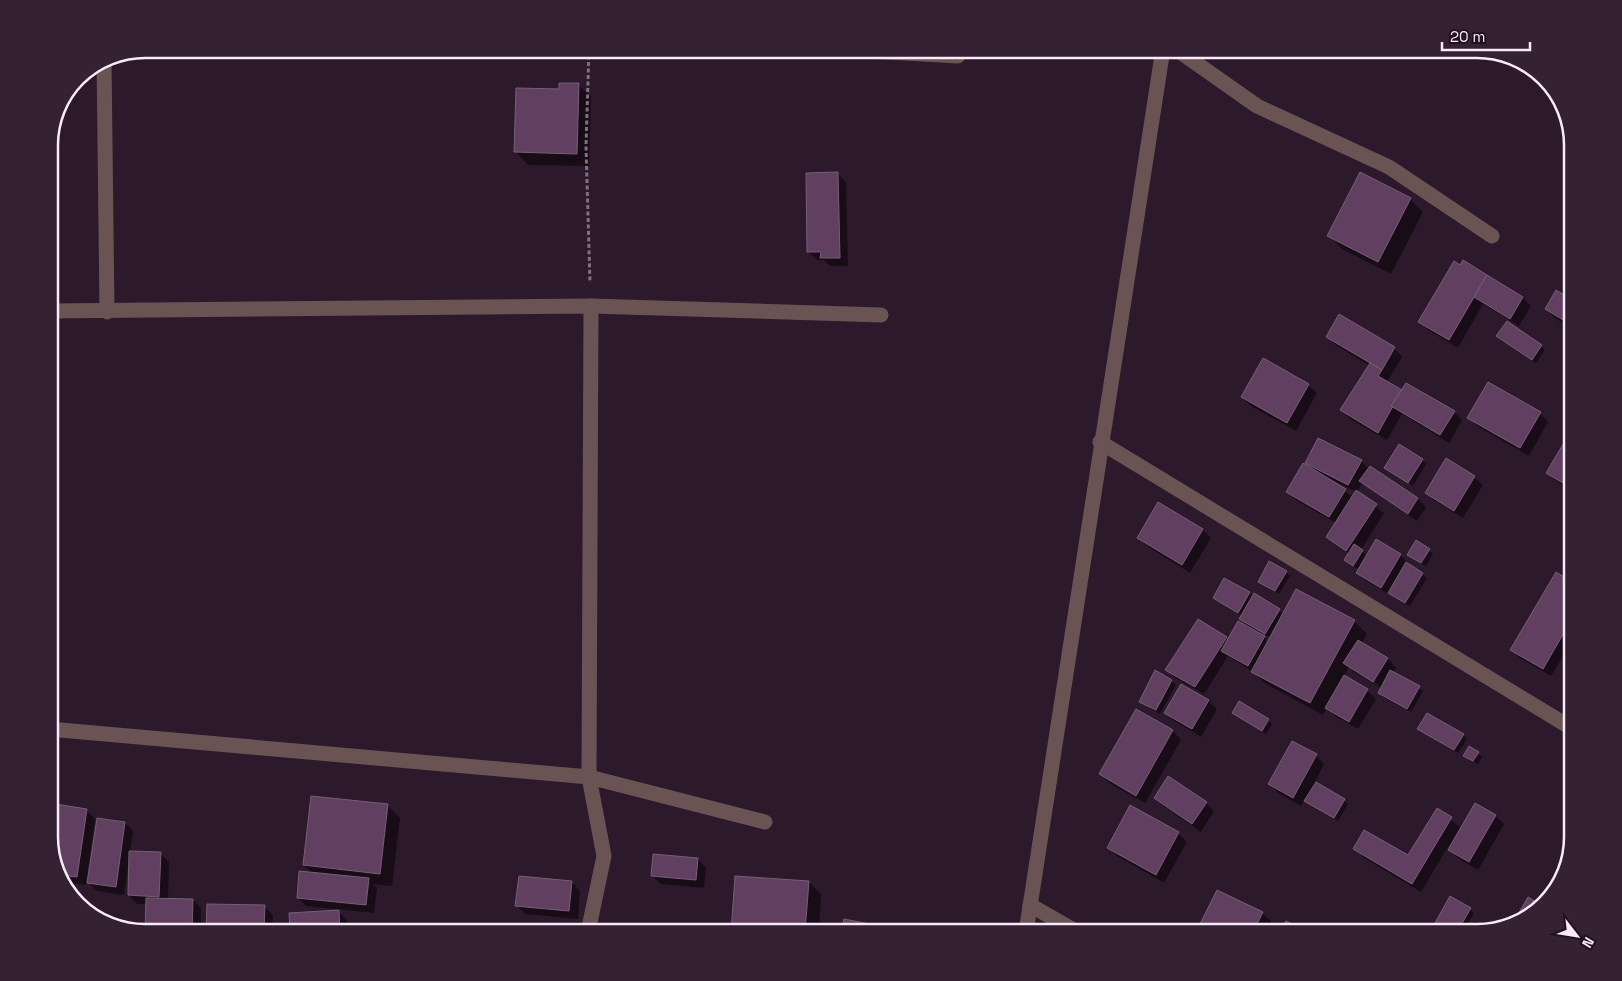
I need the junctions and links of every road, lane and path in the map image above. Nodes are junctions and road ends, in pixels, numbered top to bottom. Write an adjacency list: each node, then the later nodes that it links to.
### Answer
1 (589, 58): 6 (path)
2 (1162, 58): 10 (street)
3 (1189, 58): 5 (street)
4 (104, 67): 8 (street)
5 (1492, 236)
6 (591, 306): 8 (street); 9 (street); 13 (street)
7 (58, 311): 8 (street)
8 (107, 312)
9 (881, 315)
10 (1100, 442): 11 (street); 15 (street)
11 (1564, 723)
12 (58, 730): 13 (street)
13 (589, 777): 14 (street); 16 (street)
14 (765, 822)
15 (1030, 905): 17 (street); 18 (street)
16 (590, 924)
17 (1027, 924)
18 (1063, 924)

